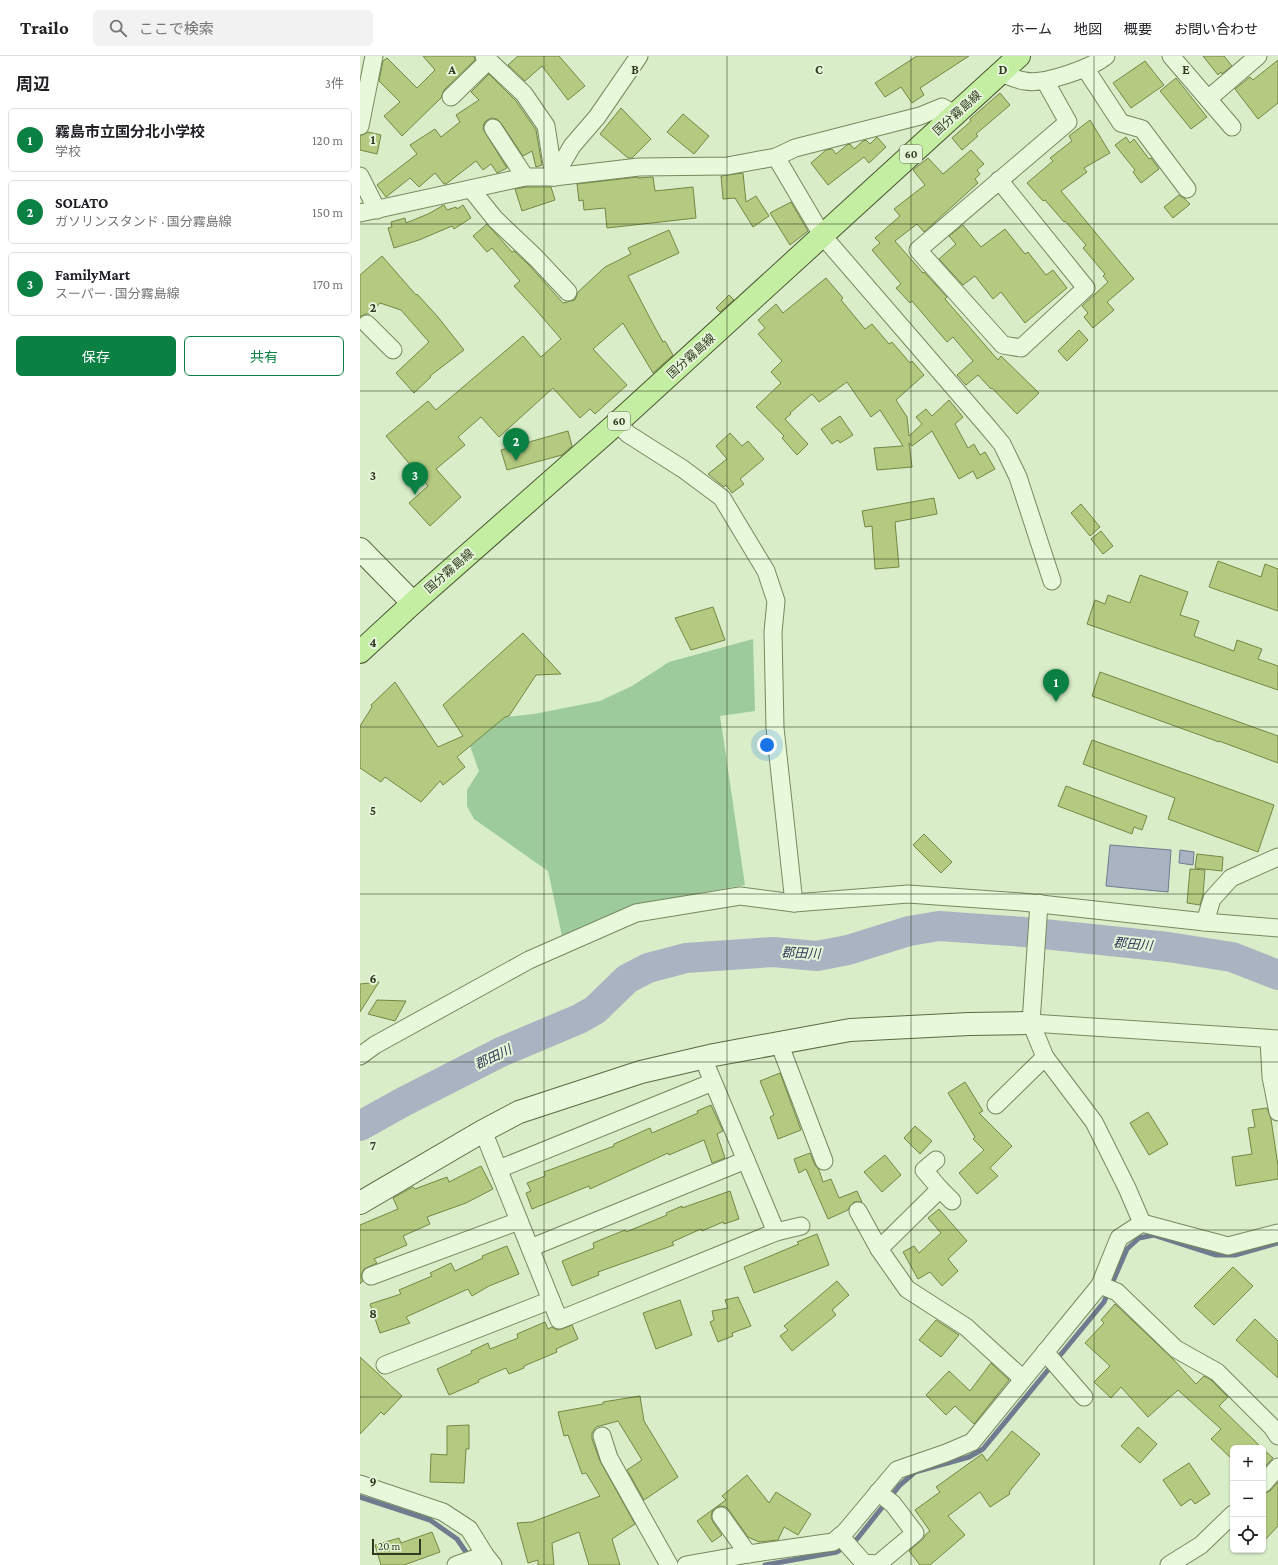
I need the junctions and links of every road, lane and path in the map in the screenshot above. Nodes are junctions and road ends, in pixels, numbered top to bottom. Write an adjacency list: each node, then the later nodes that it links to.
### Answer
1 (374, 56): 14 (street)
2 (639, 56): 20 (street)
3 (1019, 56): 9 (main road, 国分霧島線 / 60)
4 (1106, 56): 8 (street)
5 (1172, 56): 12 (street)
6 (1258, 56): 12 (street)
7 (486, 58): 11 (street); 20 (street)
8 (1085, 68): 10 (street); 23 (street)
9 (1001, 73): 10 (street); 13 (main road, 国分霧島線 / 60)
10 (1045, 81): 21 (street)
11 (451, 97)
12 (1208, 99): 15 (street)
13 (955, 114): 17 (street); 26 (main road, 国分霧島線 / 60)
14 (360, 126)
15 (1232, 127)
16 (493, 128): 19 (street)
17 (776, 157): 20 (street); 26 (street)
18 (360, 176): 24 (street)
19 (525, 177): 20 (street); 22 (street)
20 (554, 177)
21 (999, 180): 21 (street)
22 (471, 189): 24 (street); 27 (street)
23 (1187, 189)
24 (377, 210): 25 (street)
25 (360, 214)
26 (822, 235): 30 (main road, 国分霧島線 / 60); 32 (street)
27 (568, 292)
28 (367, 324): 29 (street)
29 (393, 350)
30 (617, 423): 33 (main road, 国分霧島線 / 60); 36 (street)
31 (360, 549): 33 (street)
32 (1052, 582)
33 (413, 603): 34 (main road, 国分霧島線 / 60)
34 (360, 652)
35 (1278, 856): 38 (street)
36 (794, 903): 37 (street); 43 (street)
37 (1038, 907): 38 (street); 40 (street)
38 (1205, 922): 39 (street)
39 (1278, 928)
40 (1031, 1019): 41 (street); 42 (street); 45 (street)
41 (1274, 1039): 48 (street)
42 (779, 1043): 44 (street); 52 (street)
43 (360, 1056)
44 (703, 1058): 46 (street); 49 (street)
45 (1045, 1058): 47 (street); 59 (street)
46 (713, 1082): 50 (street); 53 (street)
47 (996, 1105)
48 (1278, 1112)
49 (484, 1131): 53 (street); 56 (street)
50 (746, 1160): 61 (street); 63 (street)
51 (936, 1160): 54 (street)
52 (824, 1161)
53 (499, 1169): 58 (street)
54 (940, 1189): 55 (street); 64 (street)
55 (952, 1201)
56 (360, 1204)
57 (858, 1211): 64 (street)
58 (519, 1220): 63 (street); 65 (street)
59 (1142, 1223): 62 (street); 66 (street)
60 (801, 1226): 61 (street)
61 (776, 1232): 67 (street)
62 (1278, 1232)
63 (530, 1248): 67 (street)
64 (879, 1249): 70 (street)
65 (371, 1276)
66 (1107, 1288): 68 (street); 73 (street)
67 (551, 1300): 69 (street)
68 (1046, 1354): 70 (street); 71 (street)
69 (385, 1365)
70 (1023, 1379): 77 (street)
71 (1084, 1397)
72 (602, 1436): 83 (street)
73 (1278, 1436)
74 (1278, 1467): 75 (street)
75 (1266, 1481)
76 (360, 1484): 82 (street)
77 (884, 1497): 80 (street); 80 (street)
78 (721, 1516): 81 (street)
79 (1230, 1517): 85 (street)
80 (841, 1536): 81 (street)
81 (748, 1554): 84 (street)
82 (475, 1561)
83 (669, 1565)
84 (687, 1565)
85 (1169, 1565)

